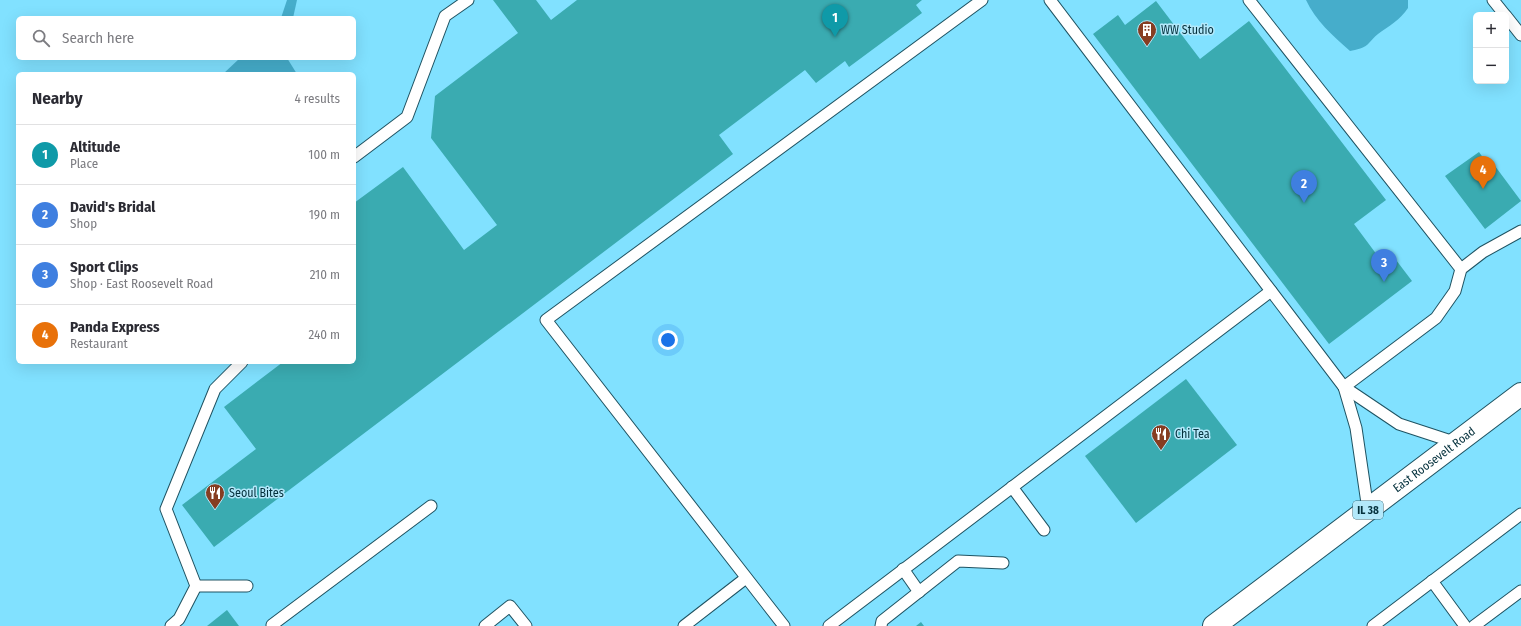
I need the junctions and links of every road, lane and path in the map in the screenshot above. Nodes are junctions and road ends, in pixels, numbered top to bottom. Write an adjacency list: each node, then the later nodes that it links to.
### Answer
1 (468, 0): 9 (lane)
2 (982, 0): 24 (lane)
3 (1050, 0): 12 (lane)
4 (1249, 0): 11 (lane)
5 (1493, 0): 6 (lane)
6 (1503, 12)
7 (1509, 20): 8 (lane)
8 (1521, 35)
9 (356, 155)
10 (1521, 231): 11 (lane)
11 (1461, 269): 14 (lane)
12 (1271, 291): 14 (lane); 17 (lane)
13 (240, 364): 26 (lane)
14 (1344, 387): 16 (lane); 19 (lane)
15 (1521, 394): 16 (main road, East Roosevelt Road / IL 38)
16 (1457, 443): 19 (main road, East Roosevelt Road / IL 38)
17 (1012, 487): 21 (lane); 23 (lane)
18 (431, 506): 30 (lane)
19 (1368, 510): 38 (main road, East Roosevelt Road / IL 38)
20 (1521, 514): 25 (lane)
21 (1044, 530)
22 (1003, 563): 29 (lane)
23 (903, 569): 29 (lane); 36 (lane)
24 (746, 578): 34 (lane); 35 (lane)
25 (1432, 581): 39 (lane); 40 (lane)
26 (196, 586): 27 (lane); 31 (lane)
27 (247, 586)
28 (1521, 591): 41 (lane)
29 (919, 592): 37 (lane)
30 (272, 625)
31 (171, 626)
32 (485, 626): 33 (lane)
33 (526, 626)
34 (684, 626)
35 (784, 626)
36 (829, 626)
37 (881, 626)
38 (1214, 626)
39 (1373, 626)
40 (1465, 626)
41 (1474, 626)

